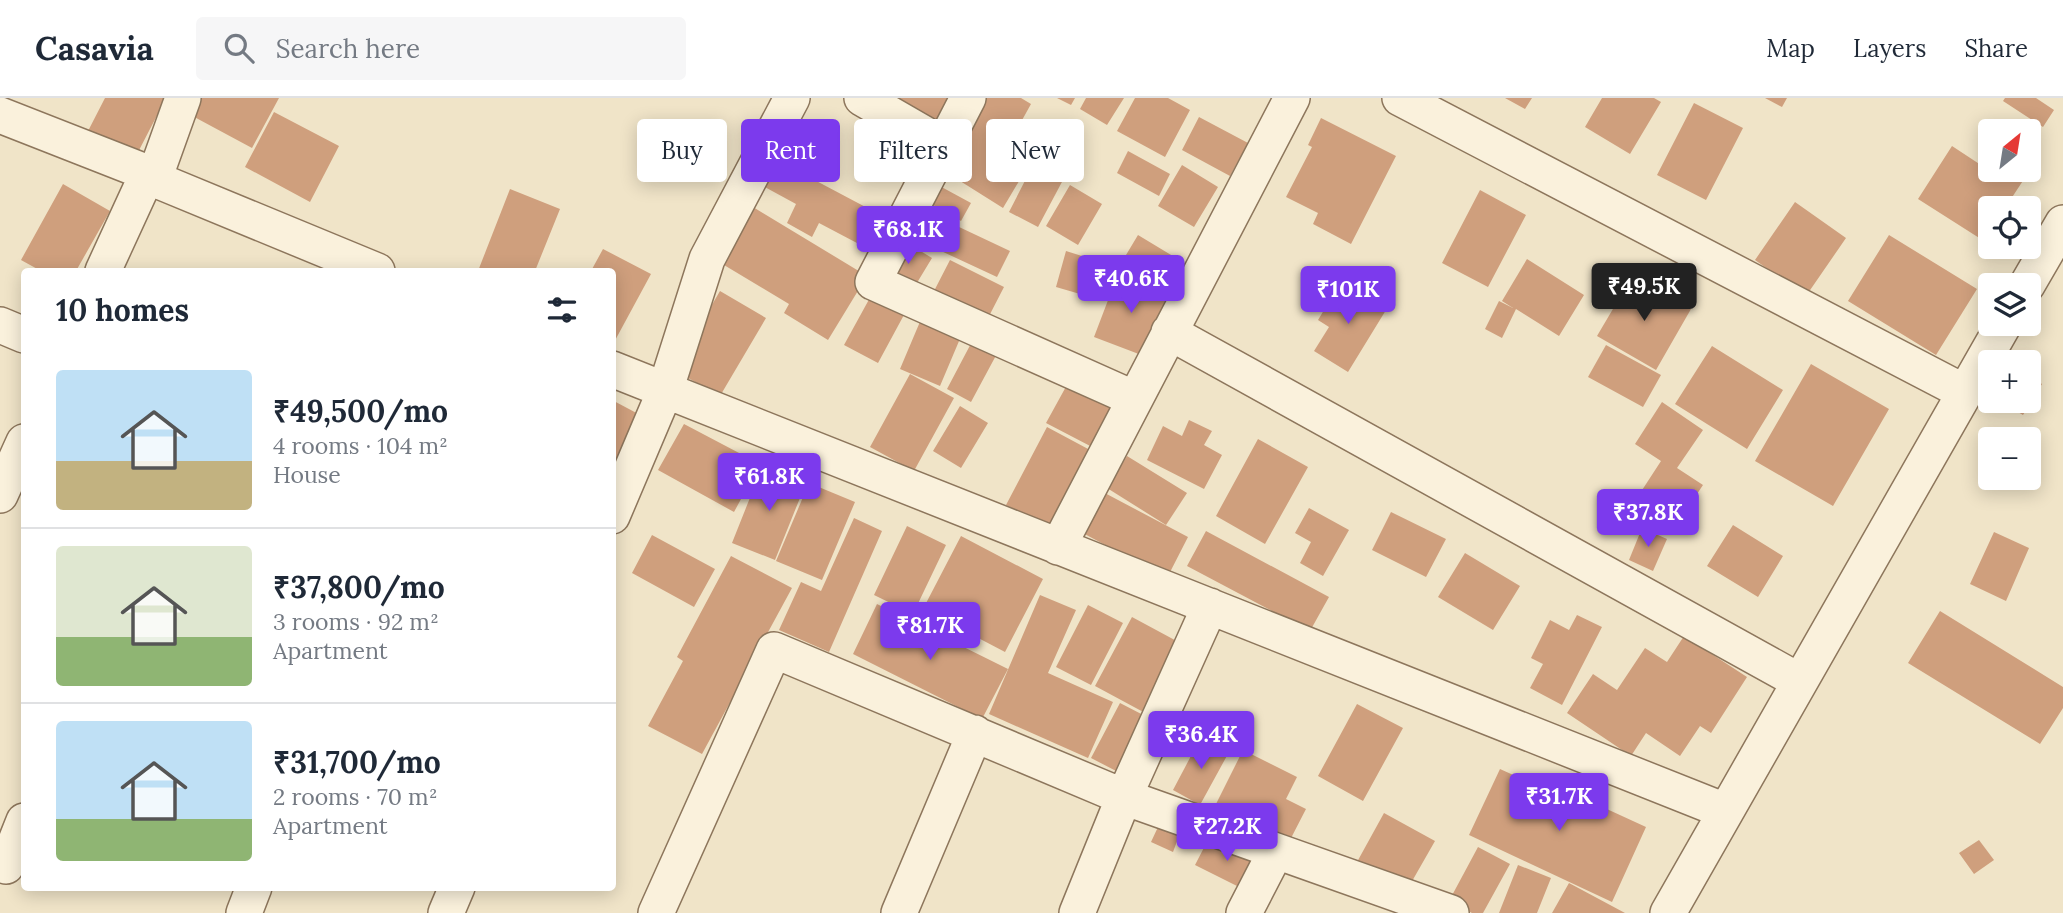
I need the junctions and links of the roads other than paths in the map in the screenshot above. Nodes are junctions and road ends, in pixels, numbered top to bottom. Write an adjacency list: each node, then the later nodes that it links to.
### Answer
1 (183, 98): 10 (street)
2 (792, 98): 21 (street)
3 (862, 98): 8 (street)
4 (968, 98): 9 (street)
5 (1292, 98): 17 (street)
6 (1400, 98): 22 (street)
7 (0, 115): 10 (street)
8 (898, 119)
9 (958, 119)
10 (151, 176): 13 (street); 14 (street)
11 (926, 182): 23 (street)
12 (2063, 223): 15 (street)
13 (105, 268)
14 (370, 268)
15 (2033, 273)
16 (0, 325): 18 (street)
17 (1170, 332): 23 (street); 29 (street)
18 (21, 334)
19 (1997, 336): 22 (street)
20 (616, 371): 21 (street)
21 (665, 391): 26 (street); 27 (street)
22 (1964, 392): 29 (street)
23 (1135, 399): 27 (street)
24 (21, 449): 25 (street)
25 (0, 495)
26 (616, 507)
27 (1058, 547): 28 (street)
28 (1210, 606): 31 (street); 32 (street)
29 (1799, 681): 32 (street)
30 (975, 733): 31 (street); 40 (street); 41 (street)
31 (1124, 797): 34 (street); 42 (street)
32 (1725, 811): 45 (street)
33 (21, 828): 35 (street)
34 (1276, 851): 43 (street); 44 (street)
35 (6, 866)
36 (252, 891): 38 (street)
37 (455, 891): 39 (street)
38 (244, 913)
39 (446, 913)
40 (656, 913)
41 (899, 913)
42 (1077, 913)
43 (1244, 913)
44 (1451, 913)
45 (1668, 913)

